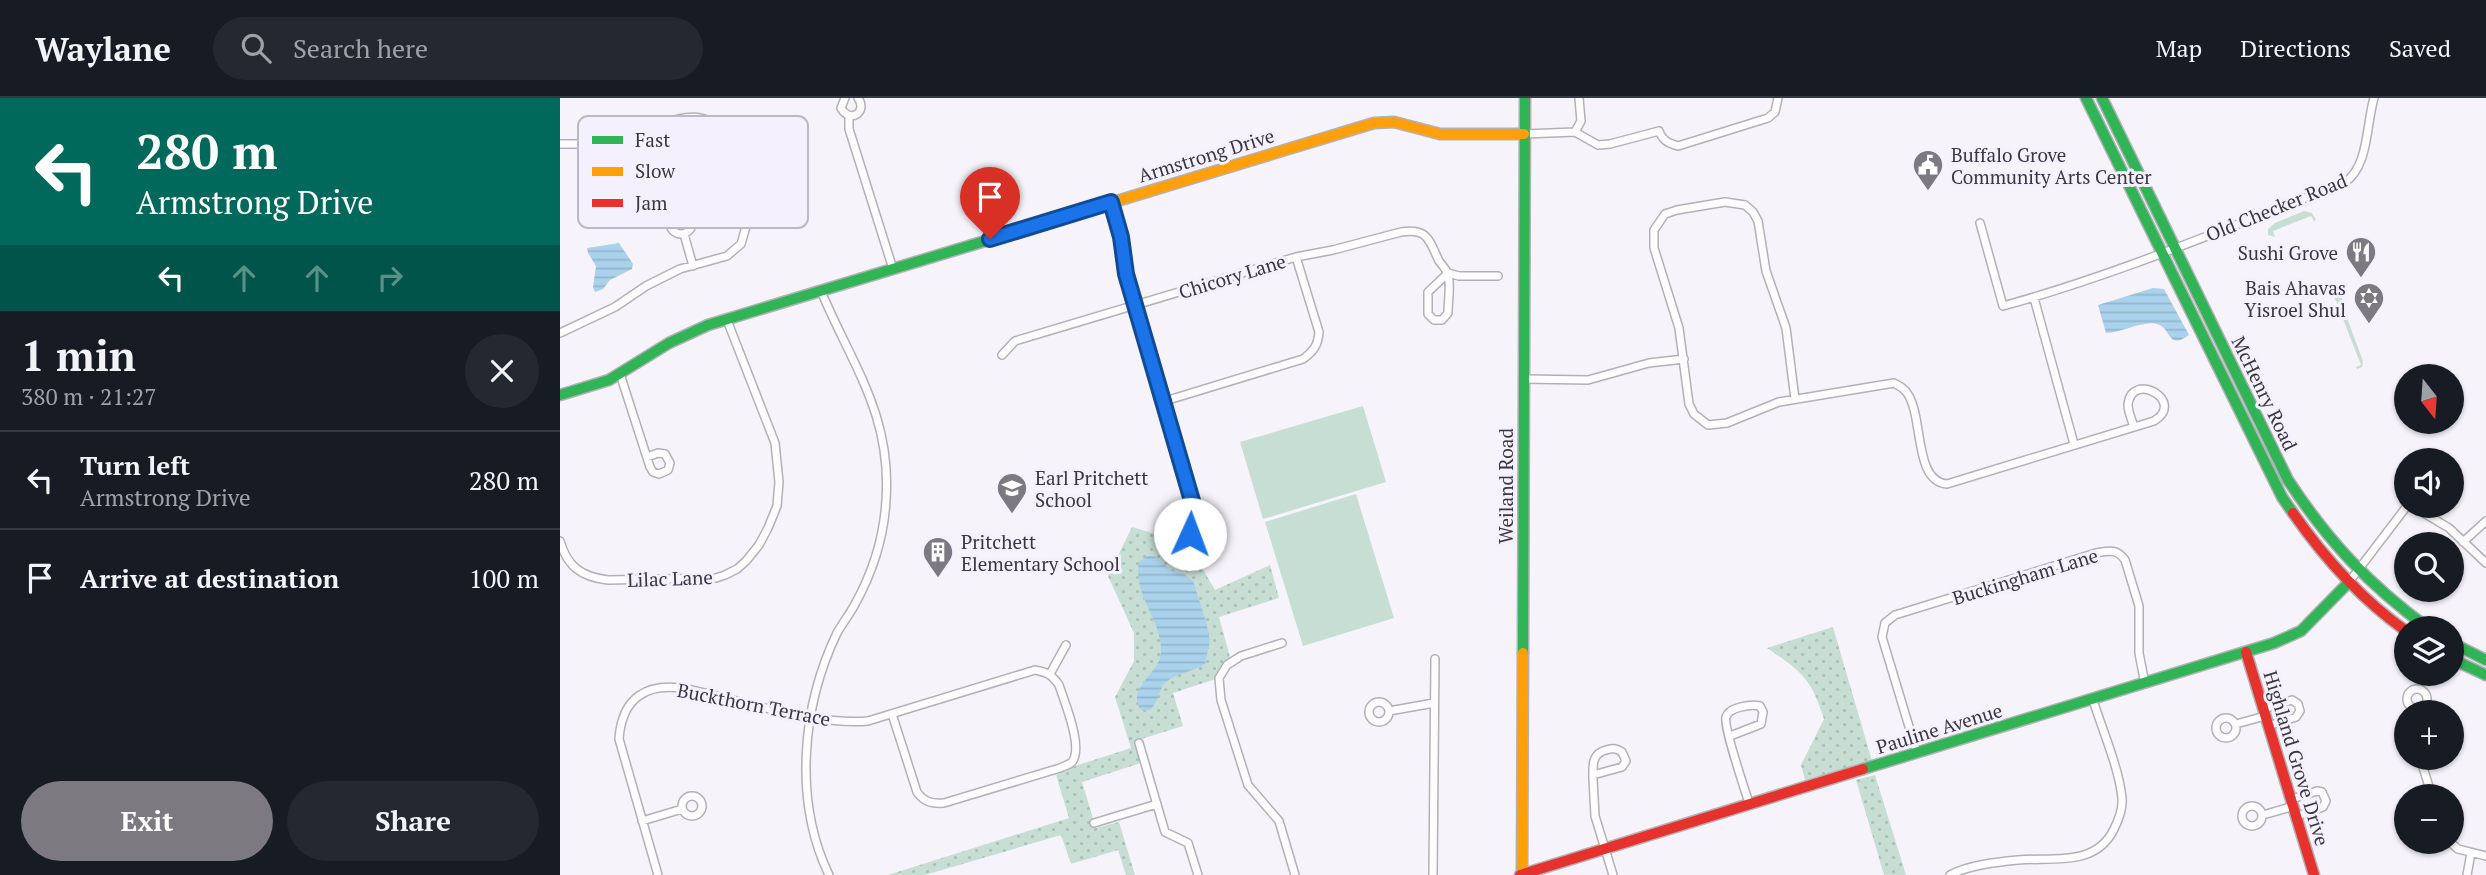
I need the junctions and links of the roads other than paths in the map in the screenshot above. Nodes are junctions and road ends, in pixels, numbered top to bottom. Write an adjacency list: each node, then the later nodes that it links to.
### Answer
1 (845, 98): 9 (street)
2 (858, 98): 9 (street)
3 (1525, 98): 11 (main road, Weiland Road)
4 (1578, 98): 10 (street)
5 (1778, 98): 10 (street, Armstrong Drive)
6 (2086, 98): 19 (main road, McHenry Road)
7 (2102, 98): 18 (main road, McHenry Road)
8 (2374, 98): 18 (street, Old Checker Road)
9 (849, 117): 22 (street)
10 (1574, 132): 11 (street, Armstrong Drive)
11 (1524, 134): 14 (main road, Armstrong Drive); 33 (main road, Weiland Road)
12 (578, 143): 13 (street)
13 (560, 144)
14 (1111, 202): 22 (main road, Armstrong Drive); 27 (street)
15 (1980, 223): 26 (street, Old Checker Road)
16 (746, 228): 21 (street)
17 (684, 234): 21 (street)
18 (2175, 248): 19 (street, Old Checker Road); 49 (main road, McHenry Road)
19 (2162, 253): 26 (street, Old Checker Road); 50 (main road, McHenry Road)
20 (1296, 257): 23 (street, Chicory Lane); 27 (street, Chicory Lane); 36 (street)
21 (693, 266): 29 (street)
22 (893, 269): 25 (main road, Armstrong Drive)
23 (1448, 274): 23 (street, Chicory Lane); 24 (street)
24 (1498, 276)
25 (821, 291): 28 (main road, Armstrong Drive); 67 (street)
26 (2034, 298): 38 (street)
27 (1136, 305): 30 (street, Chicory Lane); 36 (street)
28 (727, 320): 32 (main road, Armstrong Drive); 45 (street, Lilac Lane)
29 (560, 333)
30 (1002, 355)
31 (1684, 359): 33 (street); 35 (street); 35 (street)
32 (620, 374): 34 (main road, Armstrong Drive); 39 (street)
33 (1524, 379): 90 (main road, Weiland Road)
34 (560, 395)
35 (1795, 399): 38 (street)
36 (1165, 401): 44 (street)
37 (2134, 427): 37 (street); 38 (street)
38 (2074, 444)
39 (647, 457)
40 (2401, 518): 49 (street)
41 (2431, 518): 43 (street)
42 (2486, 522): 46 (street)
43 (2453, 532)
44 (1190, 534)
45 (560, 541)
46 (2464, 541)
47 (2464, 543): 48 (street)
48 (2486, 564)
49 (2358, 572): 50 (street); 51 (main road, McHenry Road)
50 (2349, 582): 52 (main road, McHenry Road); 56 (main road, Pauline Avenue)
51 (2411, 616)
52 (2394, 623)
53 (1282, 643): 88 (street)
54 (1066, 645): 60 (street)
55 (2464, 649): 58 (main road)
56 (2246, 652): 62 (main road, Pauline Avenue); 68 (main road, Highland Grove Drive)
57 (1435, 659): 64 (street)
58 (2486, 660)
59 (2464, 665): 61 (main road)
60 (1050, 674): 66 (street, Buckthorn Terrace); 66 (street)
61 (2486, 675)
62 (2145, 684): 63 (main road, Pauline Avenue); 72 (street, Buckingham Lane)
63 (2093, 700): 72 (main road, Pauline Avenue); 92 (street)
64 (1434, 704): 65 (street); 89 (street)
65 (1389, 711)
66 (892, 714): 67 (street, Buckthorn Terrace)
67 (810, 716): 79 (street, Buckthorn Terrace); 86 (street)
68 (2265, 717): 69 (street); 76 (main road, Highland Grove Drive)
69 (2236, 724)
70 (1730, 736): 70 (street); 74 (street)
71 (1139, 743): 75 (street)
72 (1917, 753): 74 (main road, Pauline Avenue)
73 (1593, 775): 73 (street); 81 (street)
74 (1748, 803): 81 (main road, Pauline Avenue)
75 (1157, 804): 80 (street); 87 (street)
76 (2294, 807): 78 (street); 93 (main road, Highland Grove Drive)
77 (682, 809): 79 (street)
78 (2263, 815)
79 (642, 821): 85 (street, Buckthorn Terrace)
80 (1094, 824)
81 (1605, 848): 90 (main road, Pauline Avenue); 91 (street)
82 (2464, 851): 83 (street)
83 (2471, 853): 84 (street); 94 (street)
84 (2486, 856)
85 (658, 875)
86 (829, 875)
87 (1198, 875)
88 (1295, 875)
89 (1433, 875)
90 (1522, 875)
91 (1613, 875)
92 (1950, 875)
93 (2314, 875)
94 (2467, 875)

